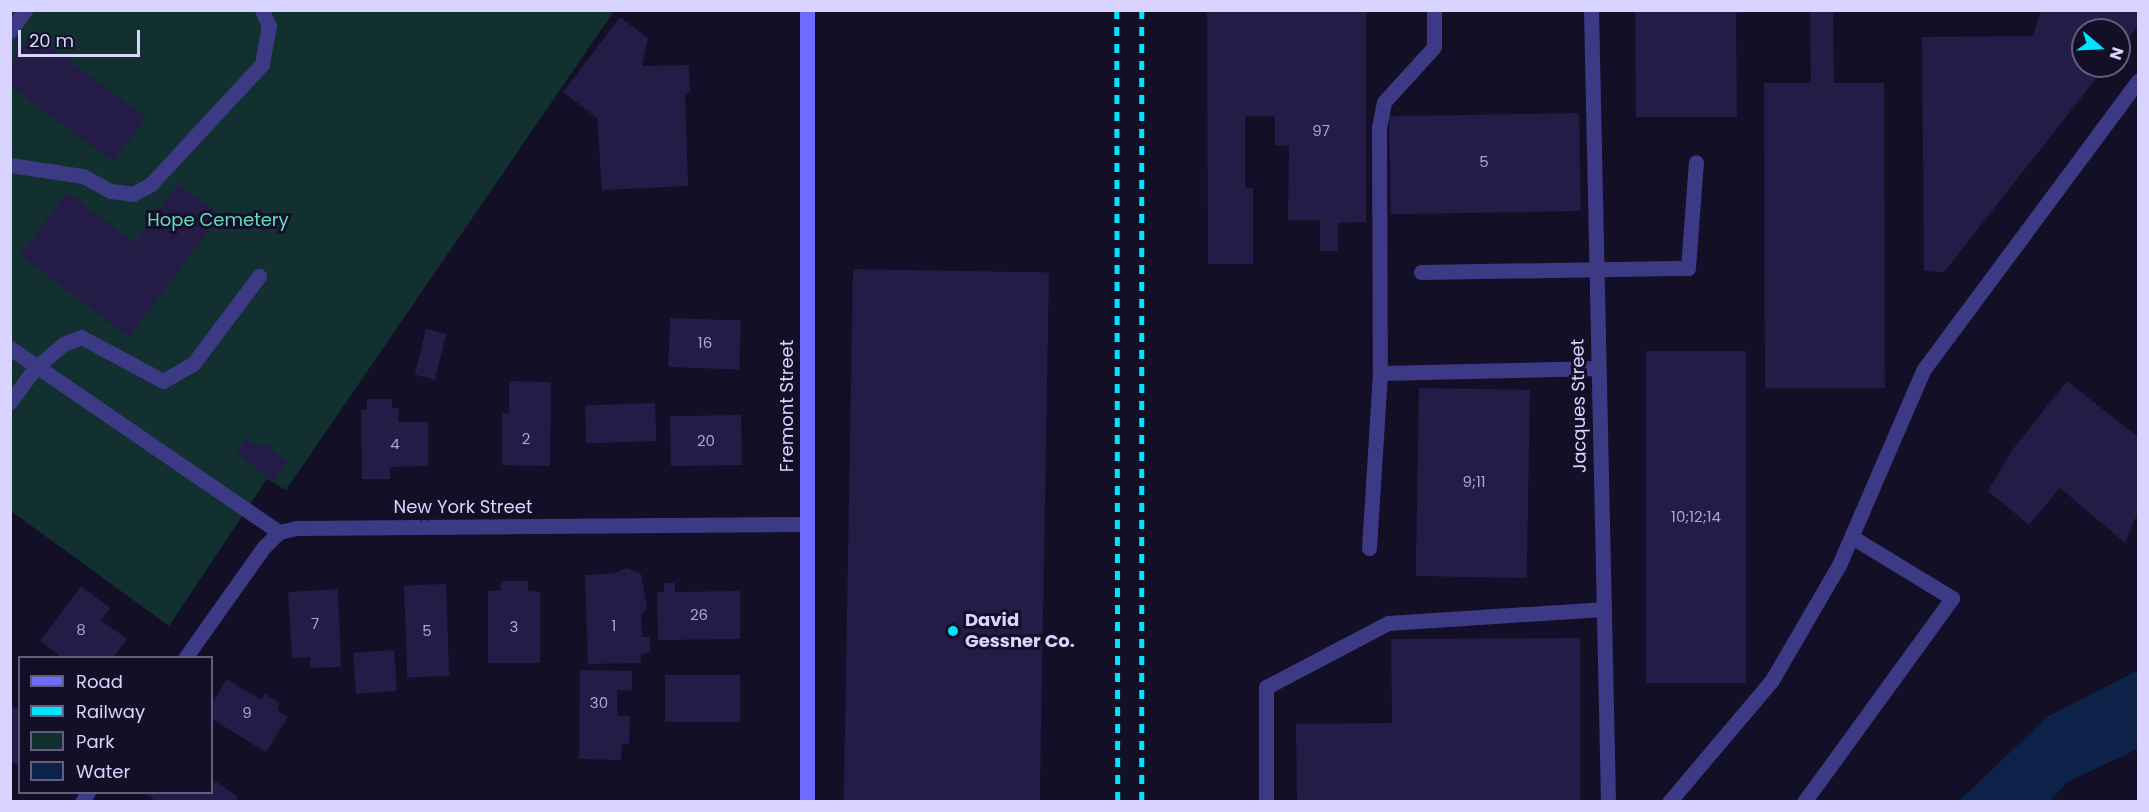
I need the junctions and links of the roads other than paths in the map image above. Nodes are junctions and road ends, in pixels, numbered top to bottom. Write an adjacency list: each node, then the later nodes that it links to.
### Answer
1 (24, 10): 6 (street)
2 (262, 10): 9 (street)
3 (807, 10): 18 (street, Fremont Street)
4 (1434, 10): 16 (street)
5 (1591, 10): 10 (street, Jacques Street)
6 (10, 31)
7 (2139, 81): 20 (street)
8 (1696, 162): 10 (street)
9 (10, 165)
10 (1596, 270): 11 (street); 15 (street, Jacques Street)
11 (1421, 272)
12 (259, 276): 14 (street)
13 (10, 348): 14 (street)
14 (35, 368): 17 (street); 19 (street)
15 (1598, 369): 16 (street); 22 (street, Jacques Street)
16 (1380, 373): 21 (street)
17 (10, 402)
18 (806, 525): 19 (street, New York Street); 24 (street, Fremont Street)
19 (279, 532): 23 (street)
20 (1852, 537): 27 (street); 28 (street)
21 (1369, 548)
22 (1603, 609): 25 (street); 26 (street, Jacques Street)
23 (186, 656)
24 (807, 801)
25 (1266, 801)
26 (1608, 801)
27 (1669, 801)
28 (1804, 801)

